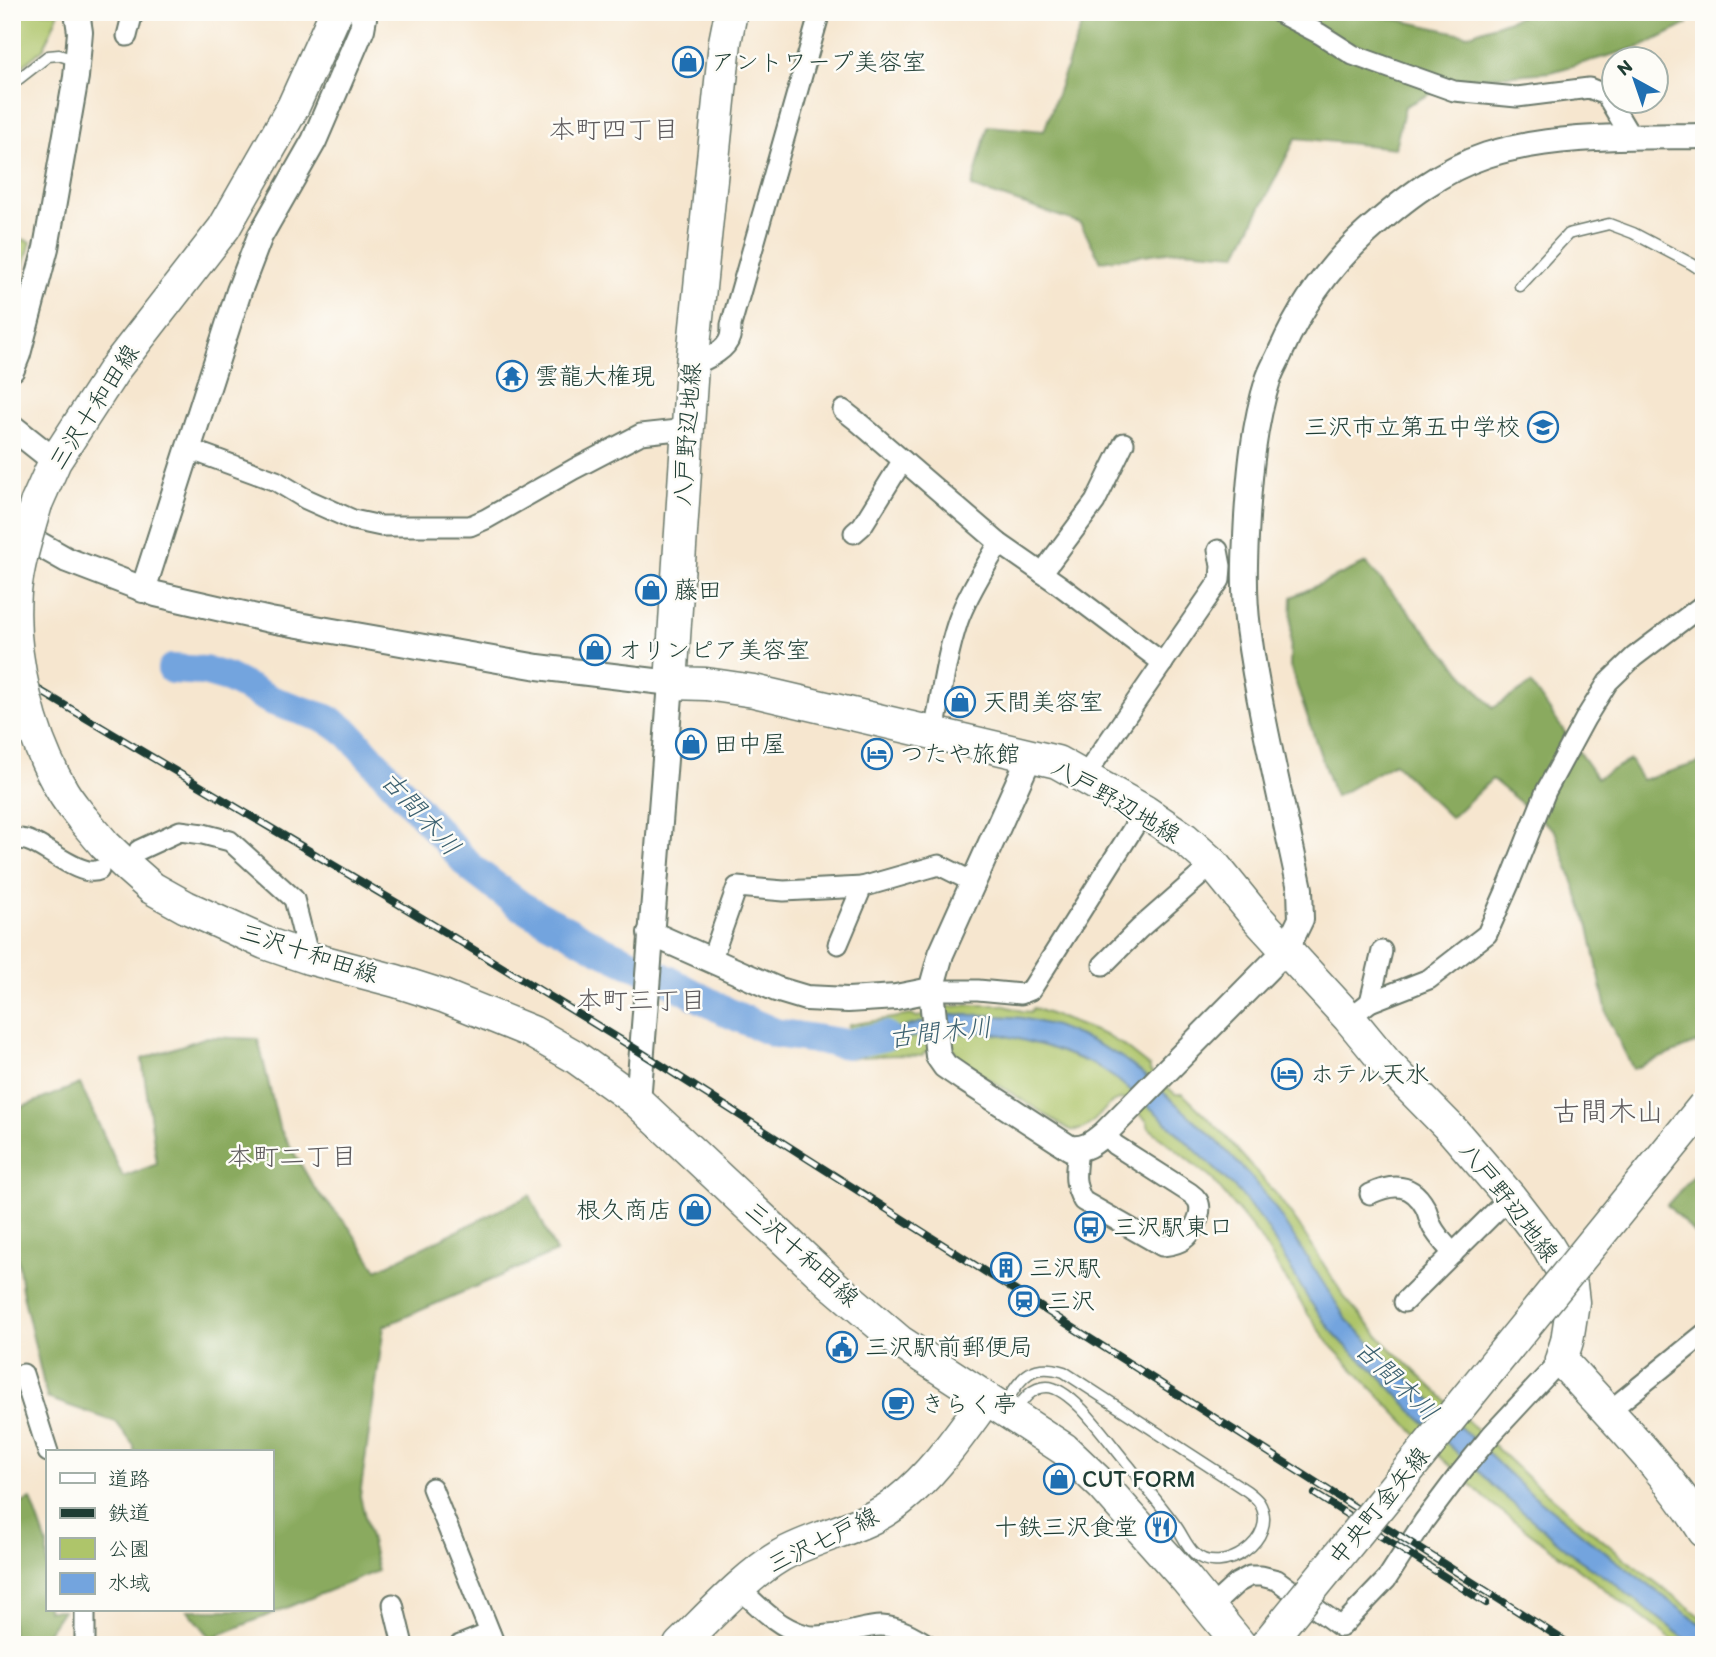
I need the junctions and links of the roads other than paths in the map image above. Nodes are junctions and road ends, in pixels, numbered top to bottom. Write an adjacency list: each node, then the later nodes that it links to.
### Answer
1 (77, 12): 9 (street)
2 (132, 12): 8 (street)
3 (335, 12): 23 (main road, 三沢十和田線)
4 (360, 12): 21 (street)
5 (731, 12): 15 (main road, 八戸野辺地線)
6 (820, 12): 15 (street)
7 (1278, 12): 12 (street)
8 (127, 36)
9 (77, 61): 10 (lane); 16 (street)
10 (12, 84)
11 (1704, 136): 12 (street)
12 (1631, 137): 45 (street)
13 (1704, 272): 14 (lane)
14 (1520, 286)
15 (692, 366): 19 (main road, 八戸野辺地線)
16 (12, 369)
17 (843, 410): 22 (street)
18 (12, 427): 23 (street)
19 (687, 429): 21 (street); 32 (main road, 八戸野辺地線)
20 (1124, 443): 28 (street)
21 (188, 449): 29 (street)
22 (903, 460): 25 (street); 26 (street)
23 (55, 461): 47 (main road, 三沢十和田線, bridge)
24 (12, 529): 29 (street)
25 (855, 533)
26 (999, 543): 28 (street); 33 (street)
27 (1218, 550): 31 (street)
28 (1042, 573): 31 (street)
29 (143, 590): 32 (street)
30 (1704, 604): 51 (street)
31 (1163, 663): 35 (street)
32 (671, 683): 33 (main road, 八戸野辺地線); 43 (street)
33 (934, 733): 34 (main road, 八戸野辺地線)
34 (1030, 756): 35 (main road, 八戸野辺地線); 41 (street)
35 (1084, 777): 36 (main road, 八戸野辺地線)
36 (1144, 811): 39 (main road, 八戸野辺地線); 50 (street)
37 (12, 838): 40 (street)
38 (139, 850): 47 (street)
39 (1213, 864): 45 (main road, 八戸野辺地線); 49 (street)
40 (99, 870)
41 (973, 882): 42 (street); 50 (street)
42 (862, 887): 44 (street); 48 (street)
43 (650, 939): 48 (street); 52 (street)
44 (838, 944)
45 (1286, 950): 51 (main road, 八戸野辺地線); 54 (street)
46 (1382, 951): 51 (street)
47 (309, 958): 52 (main road, 三沢十和田線)
48 (711, 961): 50 (street)
49 (1103, 965)
50 (932, 996): 55 (street)
51 (1359, 1010): 57 (main road, 八戸野辺地線)
52 (638, 1102): 63 (main road, 三沢十和田線)
53 (1704, 1106): 80 (main road, 中央町金矢線, bridge)
54 (1104, 1134): 55 (street); 55 (street)
55 (1077, 1149)
56 (1370, 1194): 58 (street)
57 (1510, 1197): 58 (street); 61 (main road, 八戸野辺地線)
58 (1453, 1254): 59 (street)
59 (1404, 1302)
60 (1704, 1334): 64 (street)
61 (1561, 1360): 64 (main road); 70 (street)
62 (23, 1374): 65 (street)
63 (1000, 1407): 63 (lane); 68 (main road, 三沢七戸線); 70 (main road, 三沢十和田線)
64 (1608, 1412): 67 (main road)
65 (47, 1450)
66 (432, 1488): 72 (street)
67 (1704, 1531)
68 (739, 1588): 73 (street); 77 (main road, 三沢七戸線)
69 (393, 1604): 75 (street)
70 (1210, 1608): 79 (main road, 三沢十和田線)
71 (85, 1612): 74 (street)
72 (493, 1639): 76 (street)
73 (839, 1640): 78 (street)
74 (85, 1645)
75 (403, 1645)
76 (460, 1645)
77 (680, 1645)
78 (928, 1645)
79 (1240, 1645)
80 (1266, 1645)

